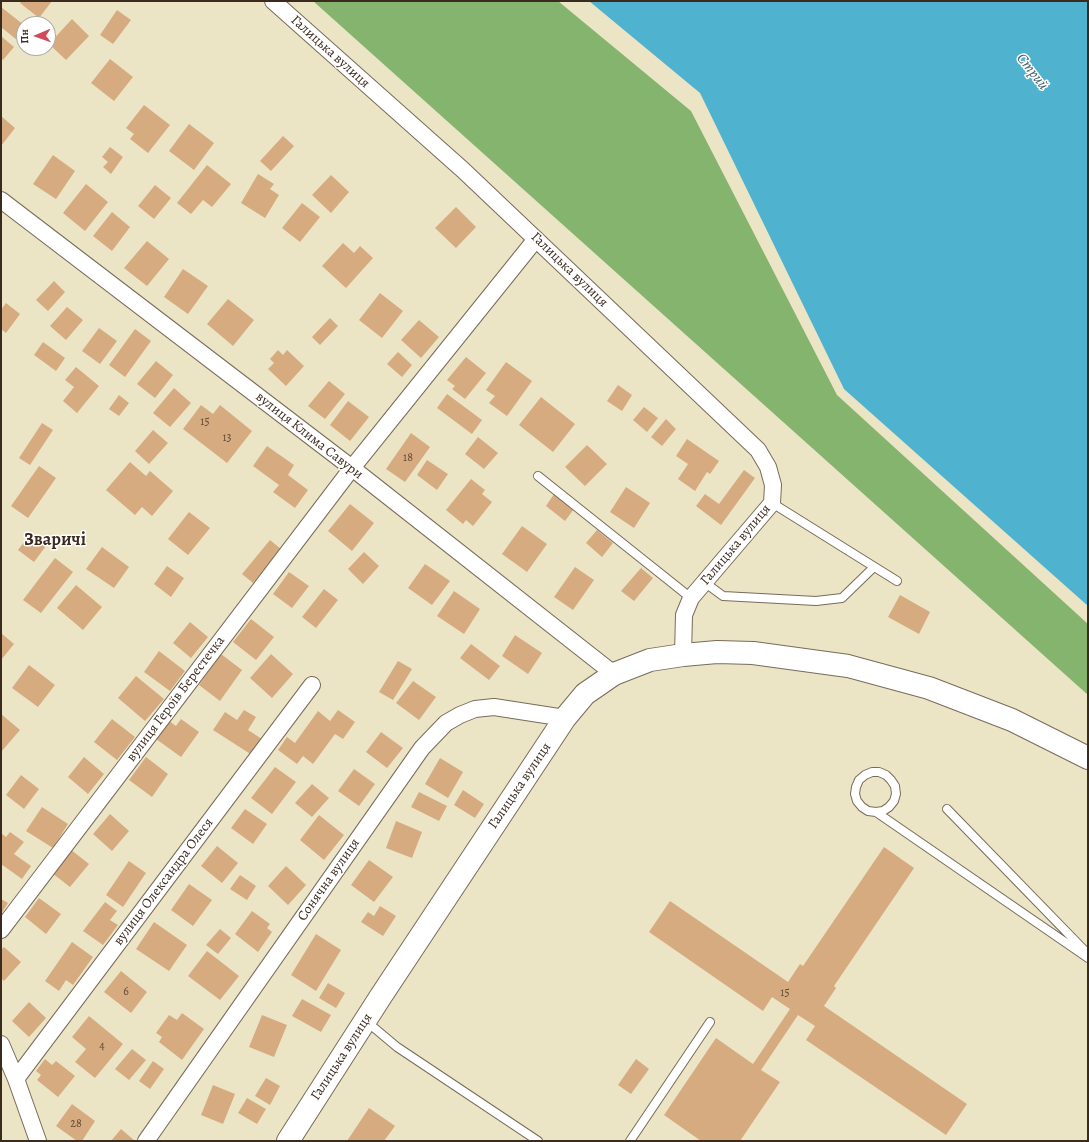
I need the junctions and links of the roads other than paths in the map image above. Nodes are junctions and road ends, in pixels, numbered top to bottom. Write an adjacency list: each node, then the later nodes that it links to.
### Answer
1 (273, 1): 3 (street, Галицька вулиця)
2 (1, 200): 4 (street, вулиця Клима Савури)
3 (536, 239): 4 (street, вулиця Героїв Берестечка); 6 (street, Галицька вулиця)
4 (352, 468): 12 (street, вулиця Клима Савури); 18 (street, вулиця Героїв Берестечка)
5 (538, 476): 10 (lane)
6 (772, 503): 7 (lane); 9 (street, Галицька вулиця)
7 (874, 567): 8 (lane); 9 (lane)
8 (897, 581)
9 (704, 582): 10 (street, Галицька вулиця)
10 (691, 598): 11 (street, Галицька вулиця)
11 (683, 655): 12 (highway, Галицька вулиця); 15 (highway)
12 (614, 674): 14 (highway, Галицька вулиця)
13 (312, 685): 24 (street, вулиця Олександра Олеся)
14 (565, 718): 21 (highway, Галицька вулиця); 26 (street, Сонячна вулиця)
15 (1088, 758)
16 (946, 809): 19 (lane)
17 (876, 812): 17 (lane); 20 (lane)
18 (1, 930)
19 (1088, 954)
20 (1088, 958)
21 (365, 1021): 27 (highway, Галицька вулиця); 28 (lane)
22 (710, 1022): 29 (lane)
23 (1, 1044): 24 (street)
24 (16, 1079): 25 (street)
25 (38, 1141)
26 (146, 1141)
27 (288, 1141)
28 (538, 1141)
29 (630, 1141)

